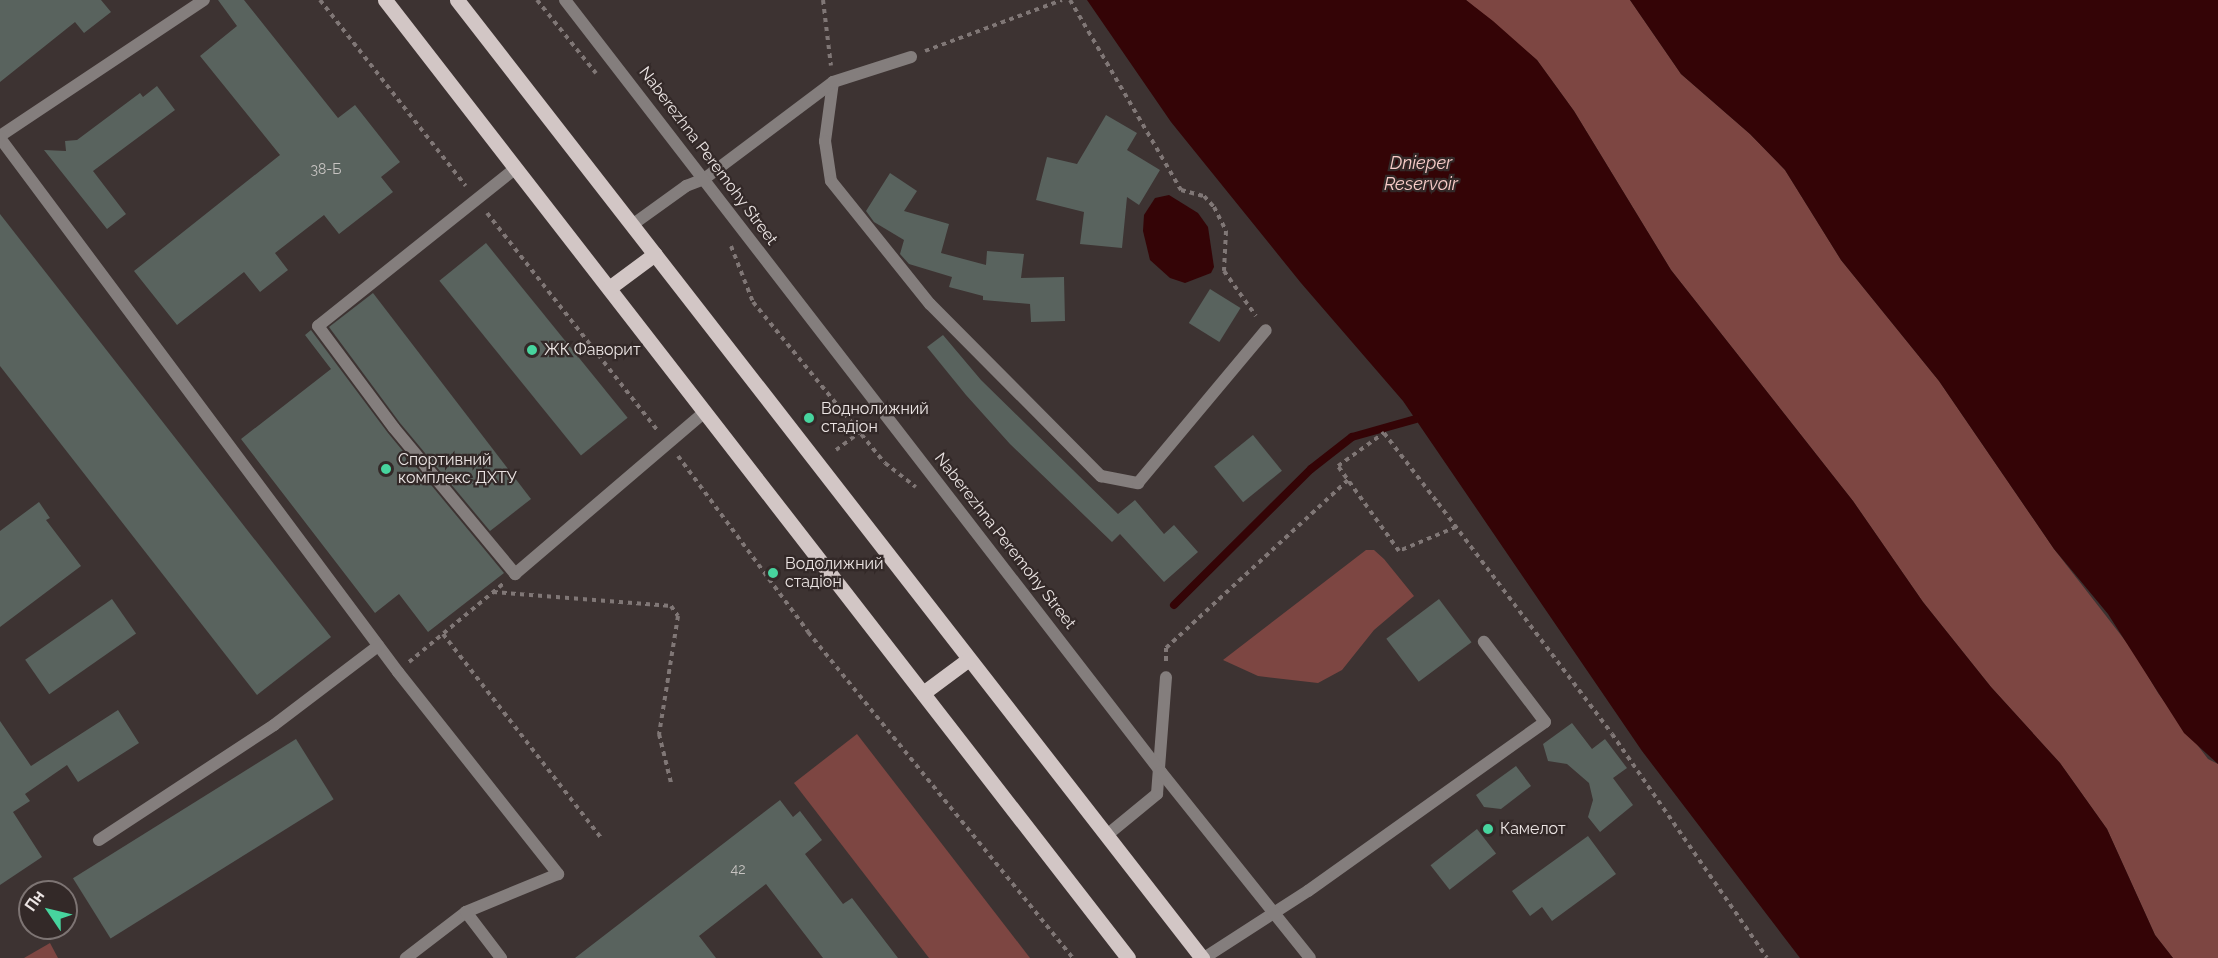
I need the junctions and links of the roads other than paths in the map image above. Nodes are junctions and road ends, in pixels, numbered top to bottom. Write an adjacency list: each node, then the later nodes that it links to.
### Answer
1 (204, 0): 7 (street)
2 (385, 0): 8 (main road)
3 (457, 0): 10 (main road)
4 (565, 0): 9 (street, Naberezhna Peremohy Street)
5 (910, 57): 6 (street)
6 (833, 82): 9 (street); 13 (street)
7 (0, 137): 16 (street)
8 (516, 168): 12 (main road); 14 (street)
9 (704, 179): 10 (street); 20 (street, Naberezhna Peremohy Street)
10 (632, 225): 11 (main road)
11 (655, 254): 12 (main road); 17 (main road)
12 (609, 288): 14 (main road)
13 (1266, 330)
14 (705, 412): 19 (main road)
15 (1484, 642): 23 (street)
16 (378, 646): 22 (street); 24 (street)
17 (969, 659): 19 (main road); 21 (main road)
18 (1166, 677): 20 (street)
19 (923, 693): 27 (main road)
20 (1161, 772): 21 (street); 23 (street, Naberezhna Peremohy Street)
21 (1107, 835): 28 (main road)
22 (99, 840)
23 (1274, 911): 28 (street); 29 (street, Naberezhna Peremohy Street)
24 (466, 912): 25 (street); 26 (street)
25 (406, 958)
26 (501, 958)
27 (1128, 958)
28 (1203, 958)
29 (1310, 958)

